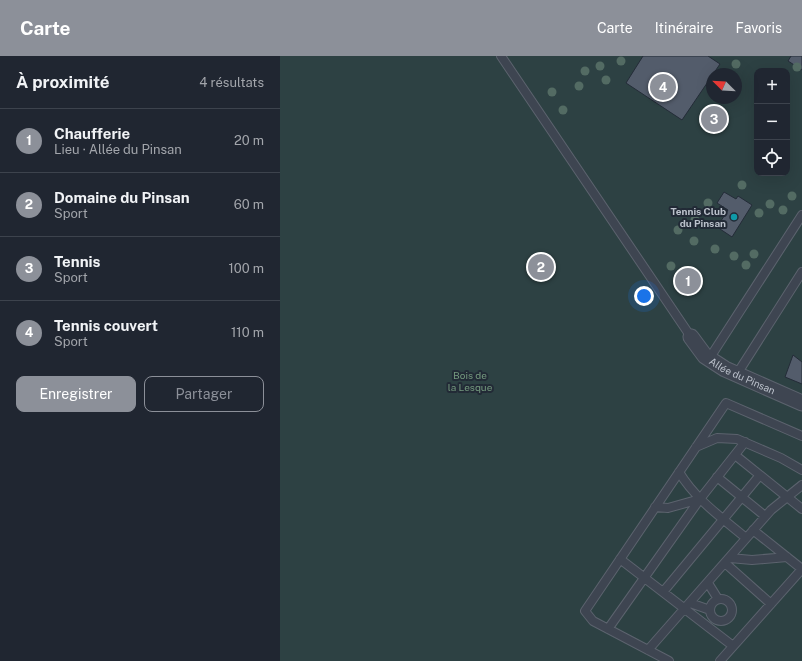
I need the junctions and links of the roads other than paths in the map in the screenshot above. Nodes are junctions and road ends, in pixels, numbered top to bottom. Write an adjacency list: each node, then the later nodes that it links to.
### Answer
1 (501, 56): 4 (lane)
2 (802, 215): 5 (lane)
3 (802, 272): 6 (lane)
4 (690, 337): 5 (street, Allée du Pinsan)
5 (709, 359): 6 (street, Allée du Pinsan)
6 (737, 374): 7 (street, Allée du Pinsan)
7 (802, 403)
8 (802, 436): 10 (lane)
9 (745, 442): 10 (lane); 11 (lane); 12 (lane)
10 (695, 448): 13 (lane)
11 (735, 454): 14 (lane); 15 (lane)
12 (802, 470)
13 (679, 472): 19 (lane); 20 (lane)
14 (760, 475): 17 (lane); 18 (lane)
15 (718, 477): 17 (lane); 19 (lane)
16 (802, 485): 18 (lane)
17 (742, 497): 22 (lane); 23 (lane)
18 (787, 497): 21 (lane); 22 (lane)
19 (700, 499): 20 (lane); 23 (lane); 30 (lane)
20 (655, 507): 27 (lane)
21 (802, 509)
22 (765, 516): 24 (lane)
23 (723, 519): 25 (lane); 32 (lane)
24 (753, 530): 25 (lane); 26 (lane)
25 (746, 538): 28 (lane)
26 (787, 558): 28 (lane); 29 (lane)
27 (620, 559): 30 (lane); 38 (lane)
28 (727, 560): 31 (lane); 34 (lane)
29 (802, 569): 34 (lane)
30 (644, 578): 32 (lane); 38 (lane)
31 (708, 583): 33 (lane); 35 (lane)
32 (662, 592): 35 (lane)
33 (718, 599): 36 (lane); 37 (lane)
34 (771, 604): 40 (lane)
35 (687, 606): 36 (lane); 39 (lane); 41 (lane)
36 (710, 610): 37 (lane)
37 (719, 621): 39 (lane)
38 (608, 629): 41 (lane)
39 (718, 635): 40 (lane)
40 (733, 646): 43 (lane)
41 (648, 650): 42 (lane)
42 (669, 661)
43 (720, 661)

